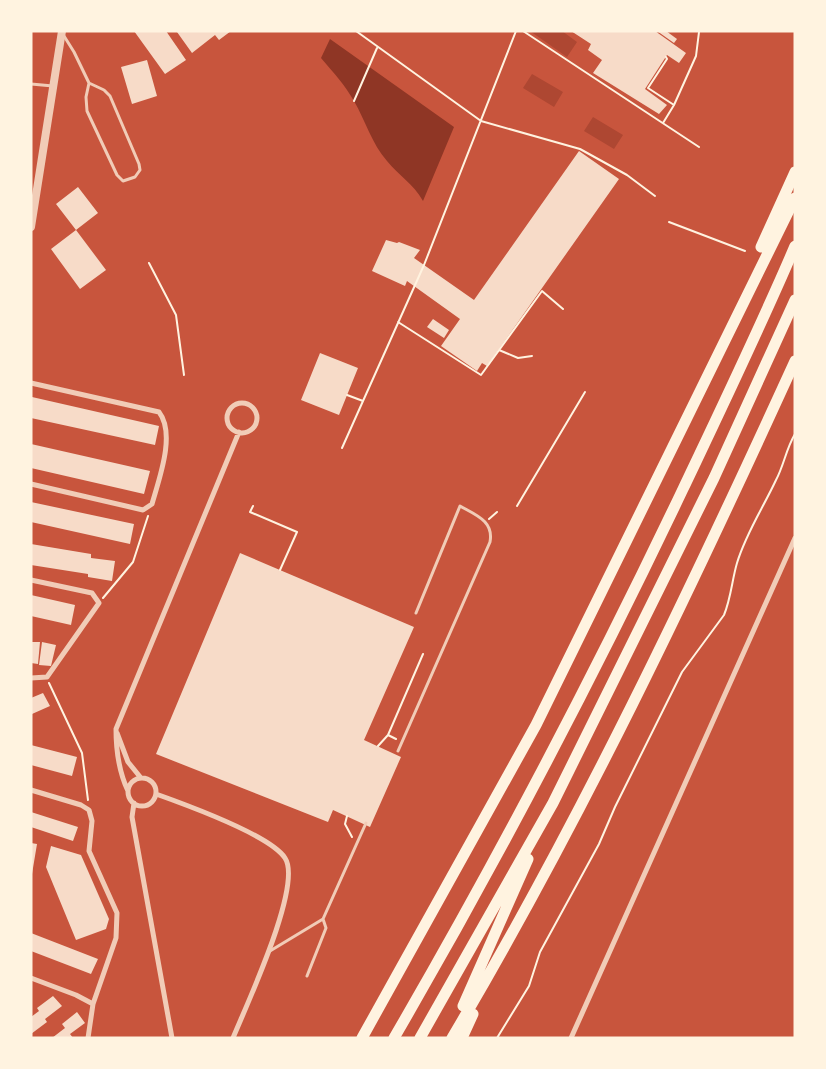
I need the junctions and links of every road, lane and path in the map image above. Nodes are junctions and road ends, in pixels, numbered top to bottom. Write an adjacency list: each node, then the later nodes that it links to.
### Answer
1 (356, 31): 6 (path)
2 (516, 31): 13 (path)
3 (523, 31): 14 (path)
4 (62, 32): 8 (lane); 10 (street)
5 (699, 32): 12 (path)
6 (378, 47): 11 (path); 13 (path)
7 (666, 57): 12 (path)
8 (90, 83): 8 (lane)
9 (31, 84): 10 (lane)
10 (54, 86): 20 (street)
11 (354, 101)
12 (674, 105): 14 (path)
13 (481, 121): 17 (path); 26 (path)
14 (663, 123): 15 (path)
15 (699, 147)
16 (795, 172): 27 (highway)
17 (655, 196)
18 (795, 198): 27 (highway)
19 (669, 222): 22 (path)
20 (31, 227)
21 (795, 246): 78 (highway)
22 (745, 251)
23 (149, 263): 31 (path)
24 (795, 300): 63 (highway)
25 (563, 309): 28 (path)
26 (398, 322): 28 (path); 35 (path)
27 (723, 344): 77 (highway)
28 (499, 350): 29 (path)
29 (532, 356)
30 (795, 361): 70 (highway)
31 (184, 375)
32 (31, 383): 40 (street)
33 (585, 392): 42 (path)
34 (347, 395): 35 (path)
35 (363, 401): 38 (path)
36 (239, 432): 36 (street); 53 (street)
37 (795, 434): 82 (path)
38 (342, 448)
39 (31, 484): 40 (street)
40 (152, 504): 48 (path)
41 (252, 506): 46 (path)
42 (517, 506)
43 (497, 512): 44 (path)
44 (487, 522): 49 (lane); 57 (lane)
45 (795, 538): 83 (street)
46 (280, 570)
47 (31, 580): 48 (street)
48 (99, 603): 51 (street)
49 (416, 613)
50 (423, 654): 54 (path)
51 (46, 677): 52 (street); 64 (path)
52 (31, 678)
53 (116, 729): 58 (street); 60 (street)
54 (388, 735): 55 (path); 56 (path)
55 (398, 740)
56 (378, 746)
57 (398, 751)
58 (141, 778): 60 (street); 61 (street)
59 (31, 790): 64 (street)
60 (128, 791): 62 (street)
61 (156, 794): 62 (street); 69 (street)
62 (134, 803): 75 (street)
63 (553, 803): 79 (highway); 80 (highway)
64 (89, 810): 73 (street)
65 (347, 816): 67 (path)
66 (366, 823): 68 (lane)
67 (355, 842)
68 (323, 919): 69 (lane); 71 (lane)
69 (269, 951): 76 (street)
70 (495, 964): 80 (highway); 81 (highway)
71 (307, 976)
72 (31, 978): 73 (street)
73 (93, 1004): 74 (street)
74 (88, 1038)
75 (172, 1038)
76 (233, 1038)
77 (362, 1038)
78 (394, 1038)
79 (420, 1038)
80 (450, 1038)
81 (462, 1038)
82 (497, 1038)
83 (571, 1038)

